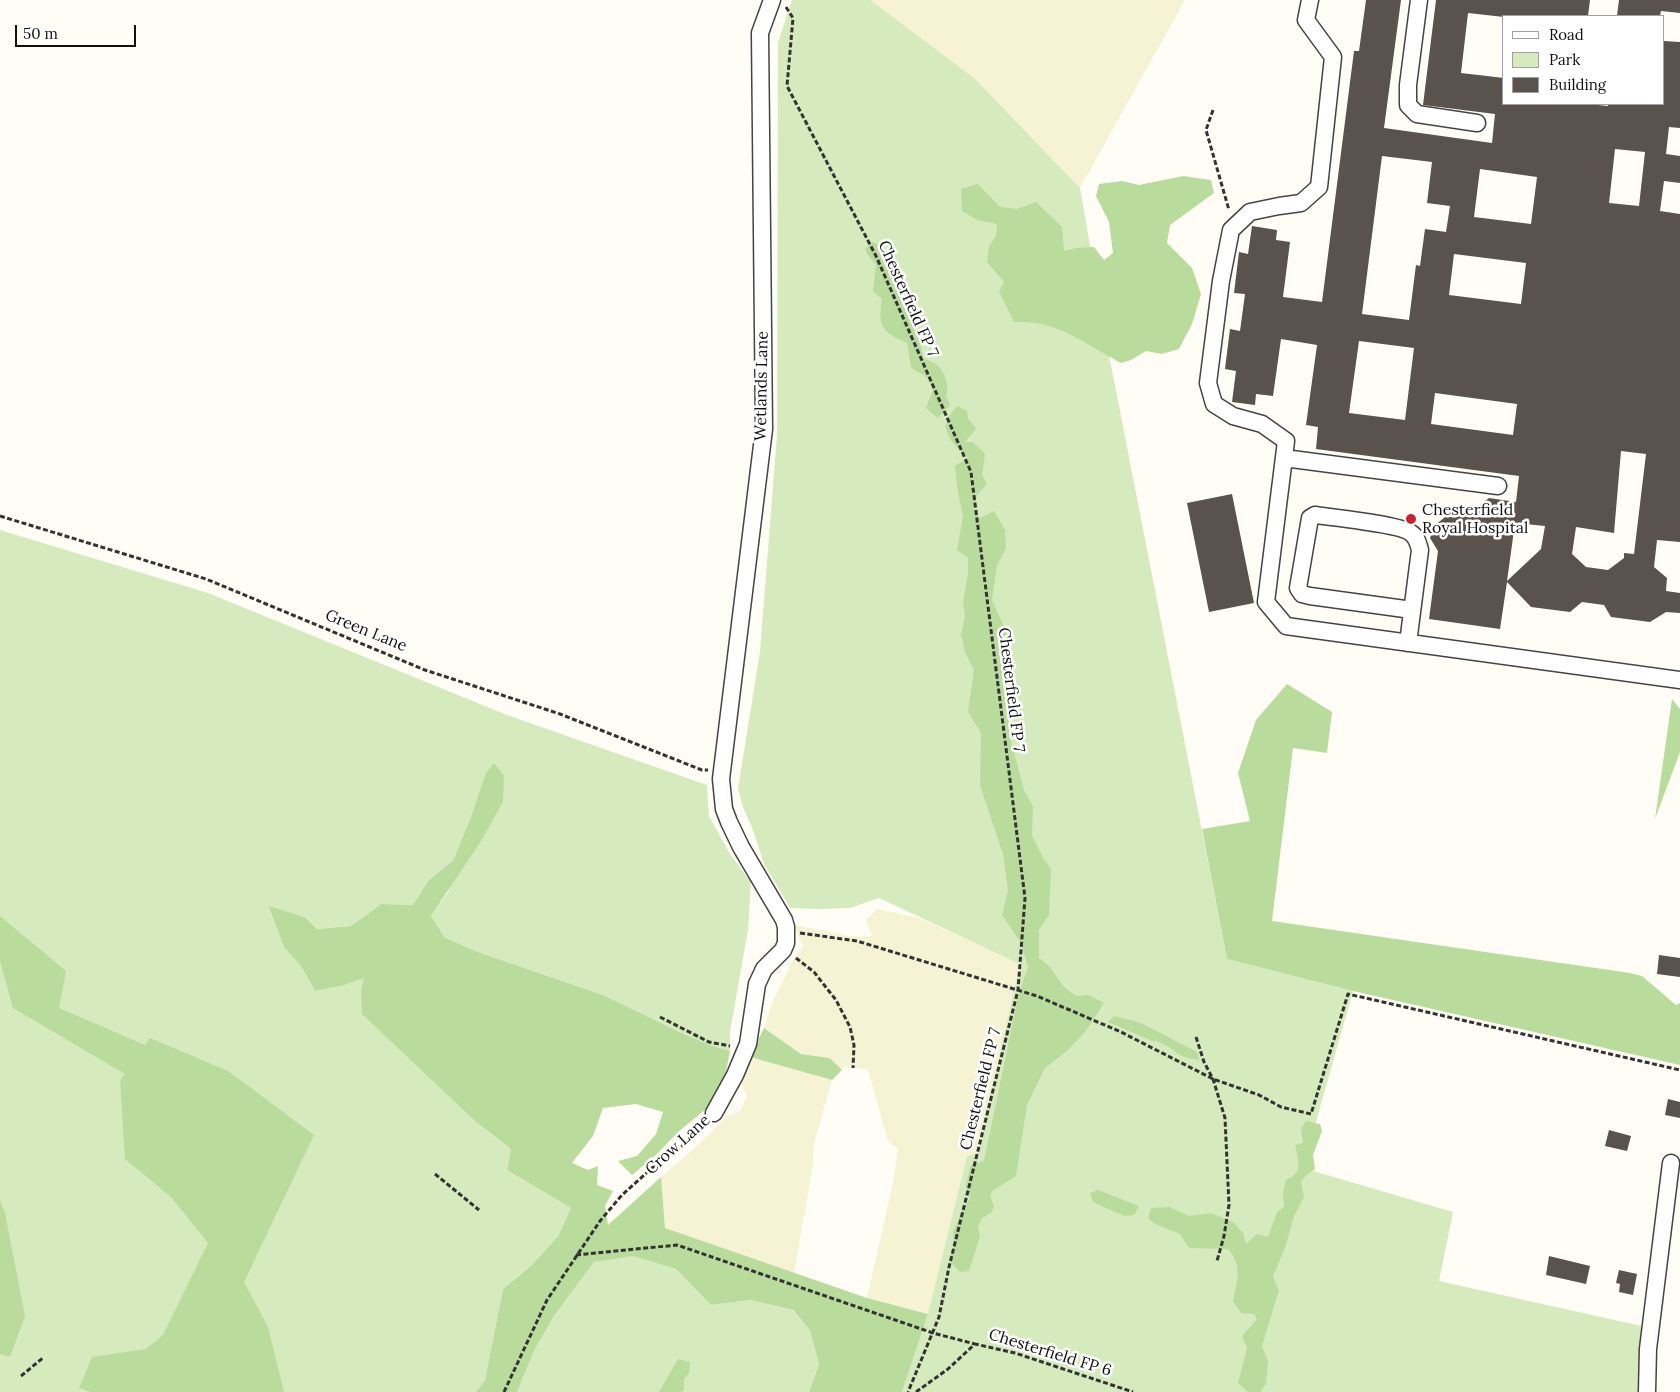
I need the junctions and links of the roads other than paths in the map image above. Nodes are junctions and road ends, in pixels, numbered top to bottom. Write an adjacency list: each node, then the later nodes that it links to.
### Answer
1 (772, 0): 10 (street, Wetlands Lane)
2 (1310, 0): 5 (street)
3 (1418, 0): 4 (street)
4 (1476, 123)
5 (1284, 458): 6 (street); 8 (street)
6 (1498, 486)
7 (1412, 610): 7 (street); 8 (street)
8 (1408, 642): 9 (street)
9 (1680, 680)
10 (783, 950): 11 (street, Crow Lane)
11 (714, 1113)
12 (1671, 1163): 13 (street)
13 (1647, 1392)

